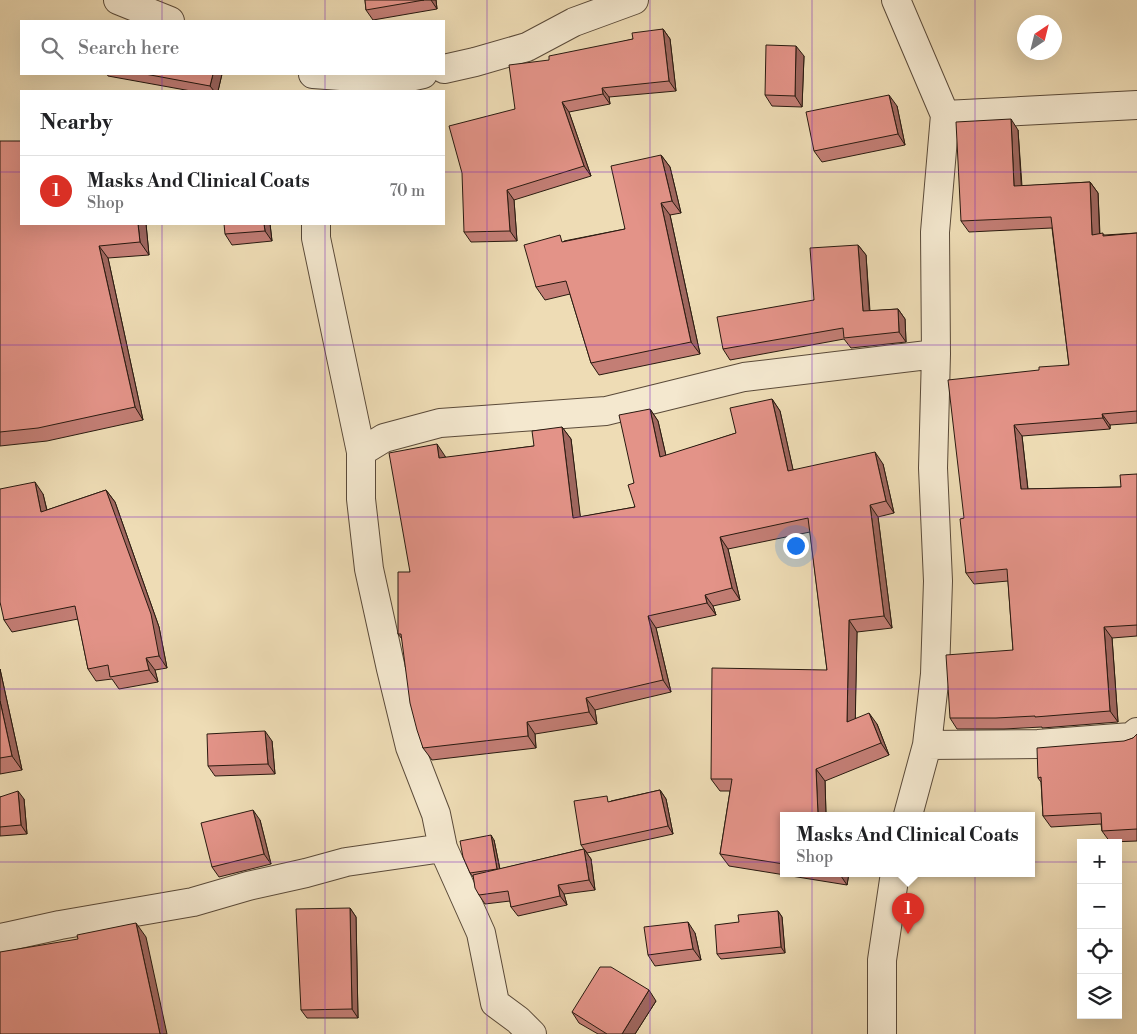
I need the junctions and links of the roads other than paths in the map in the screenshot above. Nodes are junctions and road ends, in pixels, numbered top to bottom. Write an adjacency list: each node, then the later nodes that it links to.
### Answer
1 (118, 0): 4 (street)
2 (634, 0): 5 (street)
3 (896, 0): 11 (street)
4 (168, 20)
5 (445, 69)
6 (313, 75): 9 (street)
7 (327, 75): 8 (street)
8 (418, 75)
9 (314, 90)
10 (1137, 105): 11 (street)
11 (944, 115): 13 (street)
12 (316, 225): 14 (street)
13 (936, 354): 14 (street); 16 (street)
14 (361, 452): 18 (street)
15 (1137, 732): 16 (street)
16 (927, 745): 17 (street)
17 (909, 812)
18 (443, 848): 20 (street); 21 (street)
19 (894, 877): 22 (street)
20 (0, 938)
21 (522, 1029)
22 (882, 1034)

